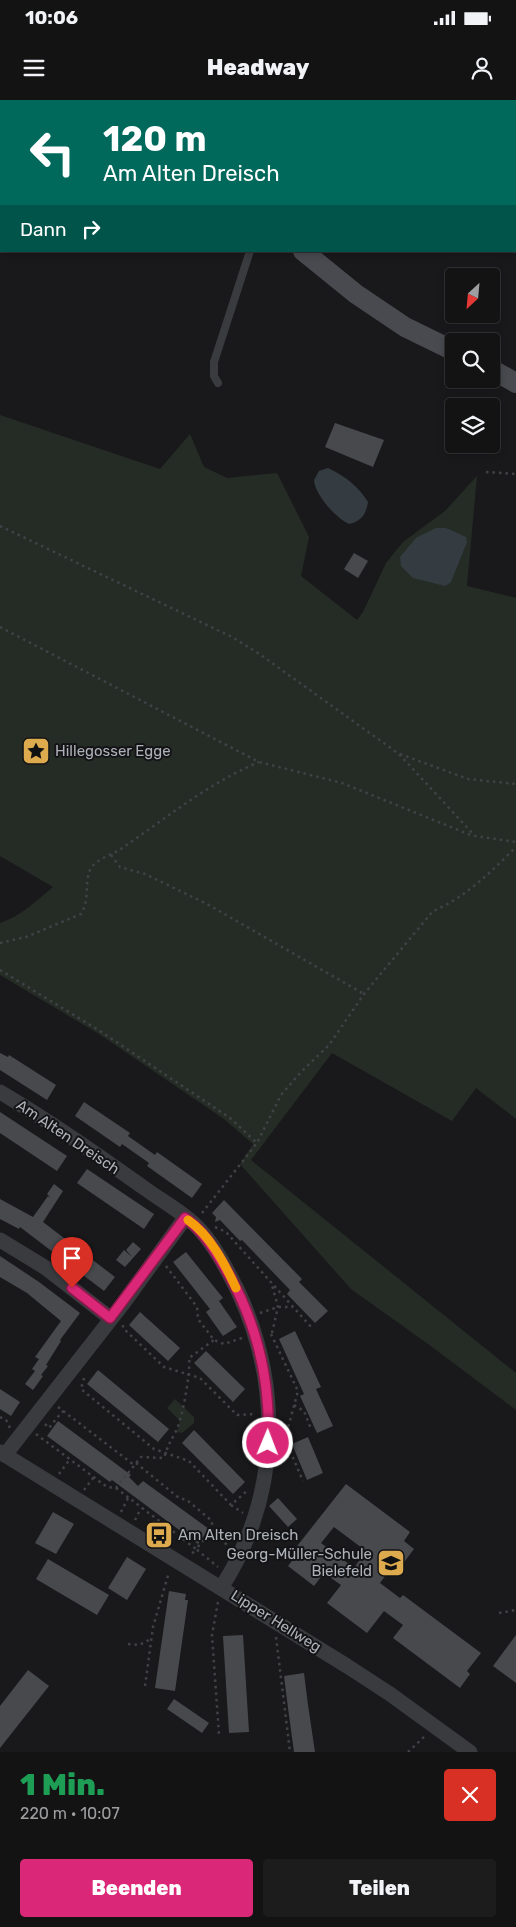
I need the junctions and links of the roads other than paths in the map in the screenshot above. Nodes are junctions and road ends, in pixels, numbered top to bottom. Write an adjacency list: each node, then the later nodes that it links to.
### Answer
1 (250, 252): 5 (lane)
2 (304, 252): 3 (street)
3 (445, 346)
4 (500, 374): 6 (street)
5 (218, 383)
6 (516, 383)
7 (0, 1092): 8 (street, Am Alten Dreisch)
8 (193, 1224): 10 (street); 12 (street, Am Alten Dreisch)
9 (0, 1240): 10 (street)
10 (110, 1318): 11 (street)
11 (2, 1453): 12 (street, Lipper Hellweg)
12 (225, 1582): 13 (street, Lipper Hellweg)
13 (470, 1752)

